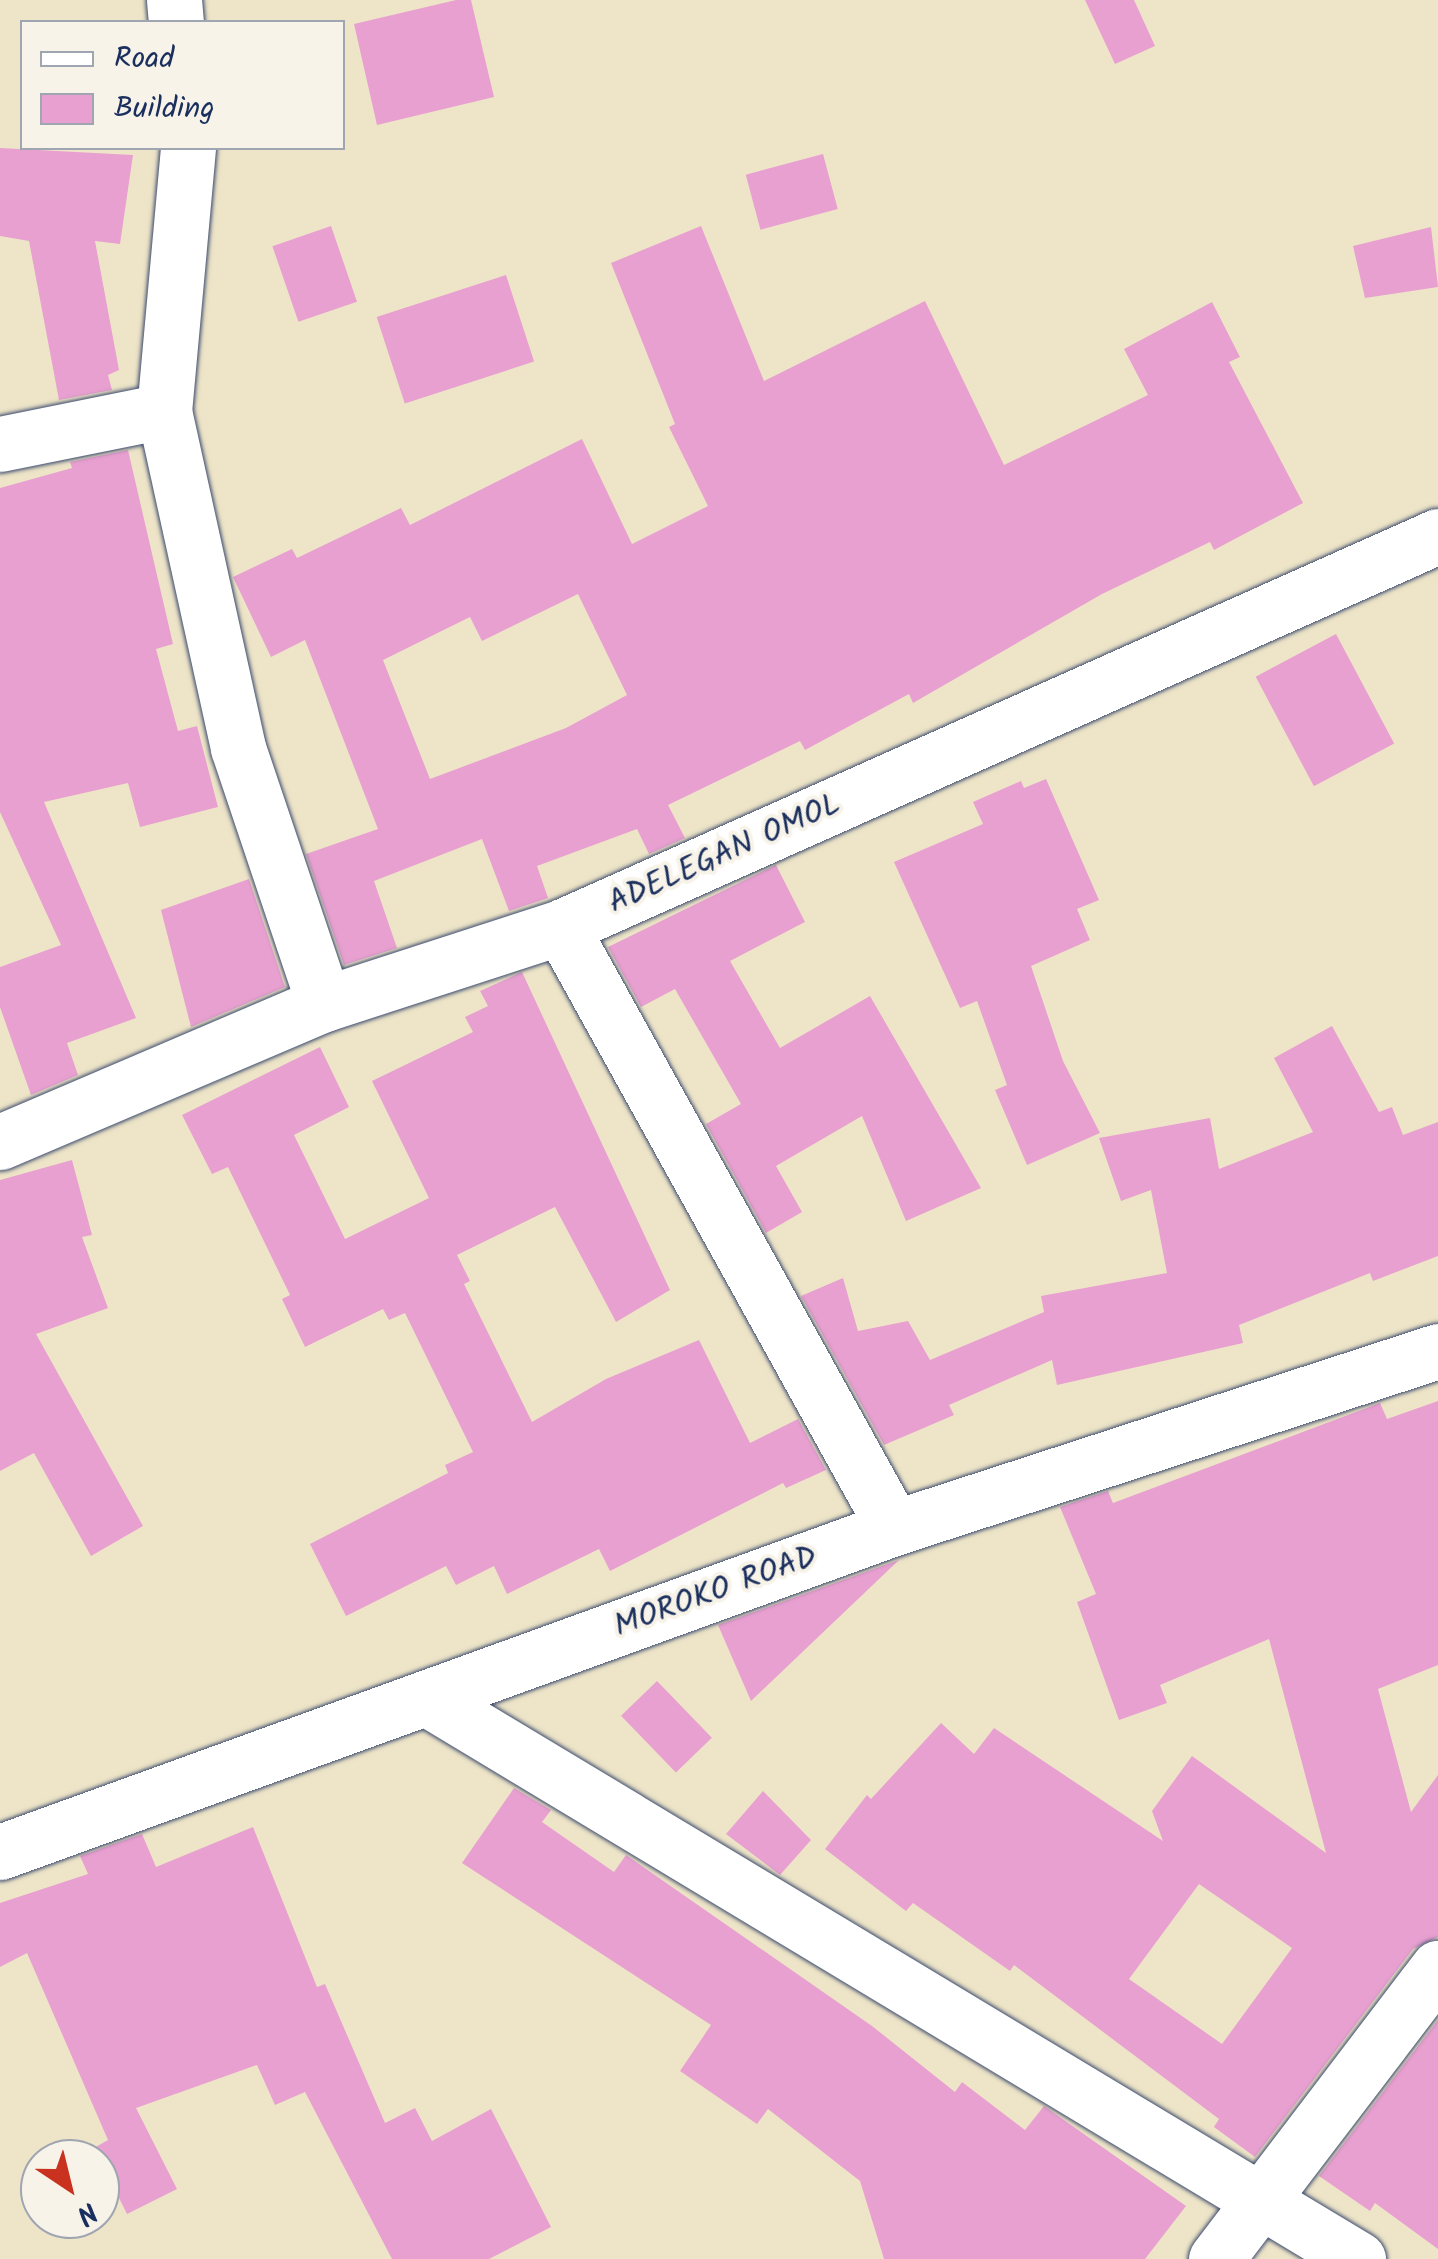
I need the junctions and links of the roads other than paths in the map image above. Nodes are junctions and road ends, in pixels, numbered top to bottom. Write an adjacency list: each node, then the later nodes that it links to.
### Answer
1 (188, 150): 2 (street)
2 (164, 410): 3 (street); 6 (street)
3 (0, 444)
4 (1438, 536): 5 (street, ADELEGAN OMOL)
5 (561, 928): 6 (street, ADELEGAN OMOL); 9 (street)
6 (324, 1004): 7 (street, ADELEGAN OMOL)
7 (0, 1142)
8 (1438, 1351): 9 (street, MOROKO ROAD)
9 (894, 1528): 10 (street, MOROKO ROAD)
10 (426, 1698): 11 (street, MOROKO ROAD); 13 (street)
11 (0, 1852)
12 (1438, 1968): 13 (street)
13 (1260, 2197): 14 (street); 15 (street)
14 (1216, 2259)
15 (1358, 2259)

